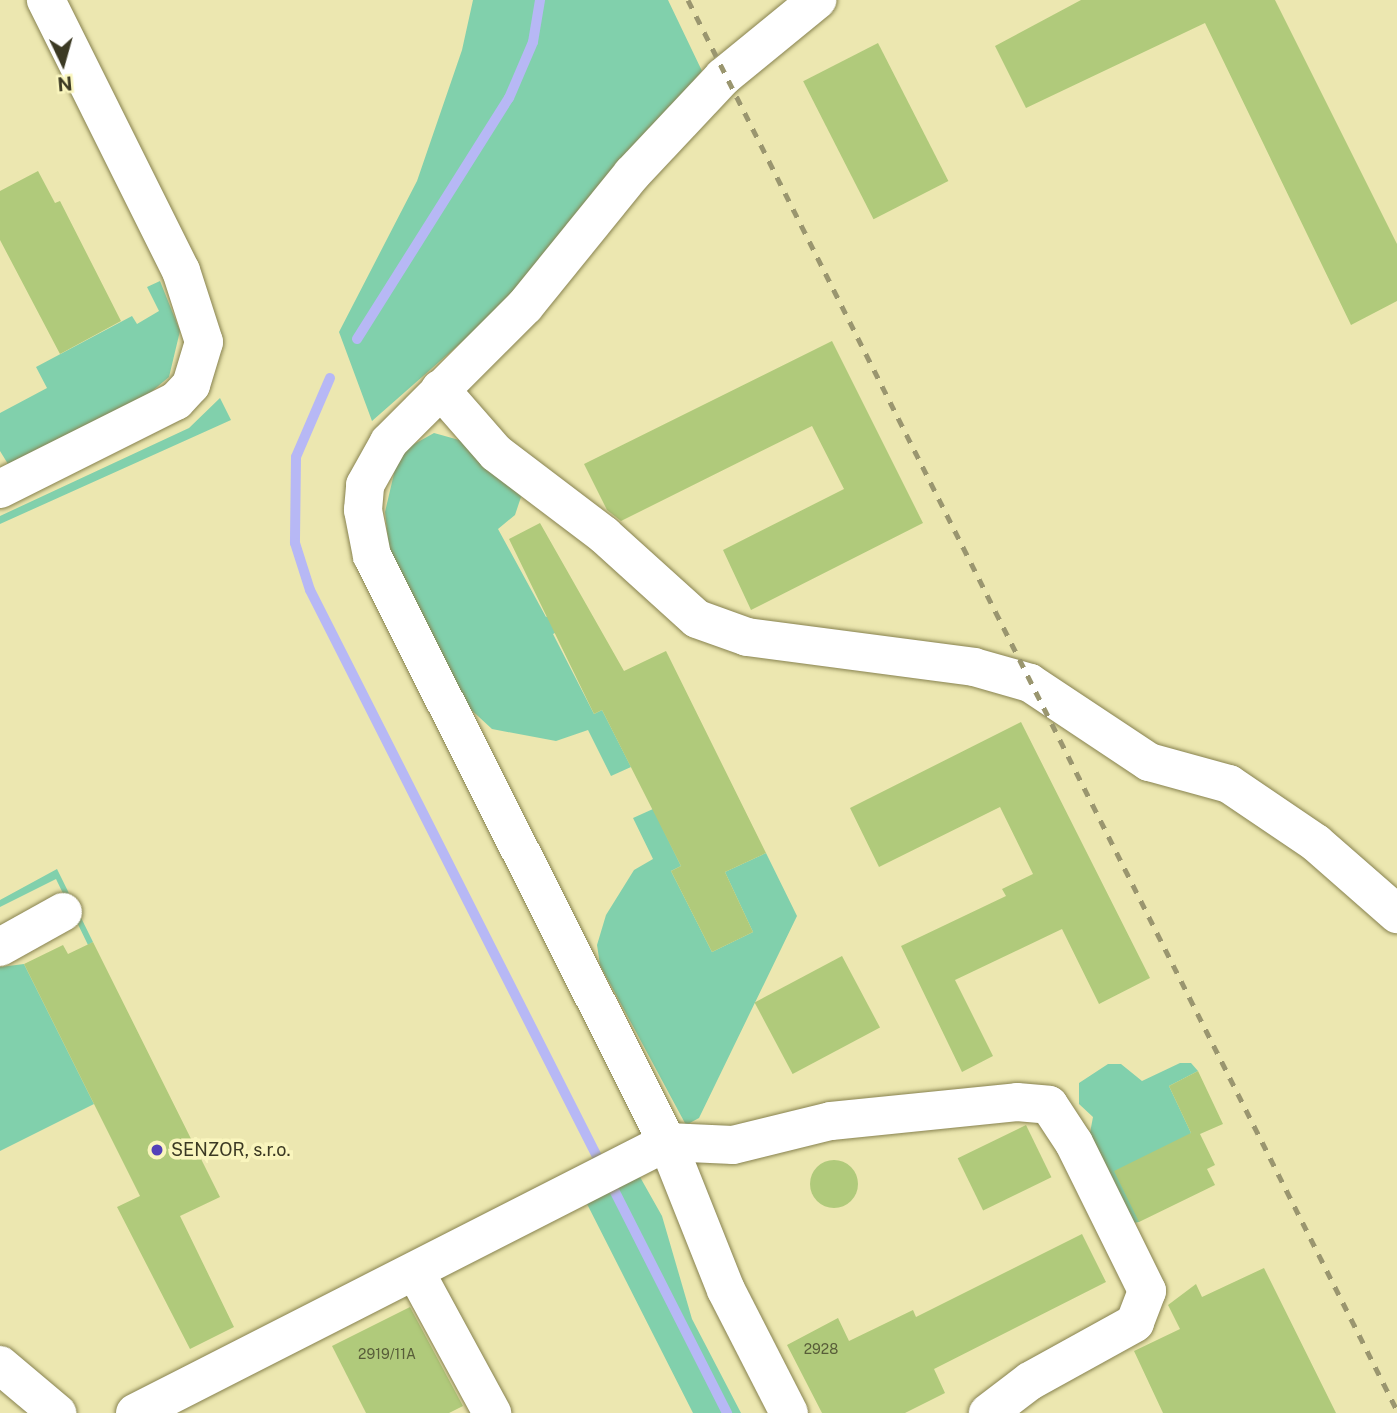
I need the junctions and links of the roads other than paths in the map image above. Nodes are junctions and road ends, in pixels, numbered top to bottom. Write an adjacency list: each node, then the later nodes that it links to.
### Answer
1 (46, 0): 4 (street)
2 (817, 0): 3 (street)
3 (440, 389): 6 (street); 8 (street)
4 (2, 484)
5 (63, 912): 7 (street)
6 (1397, 914)
7 (0, 947)
8 (667, 1142): 9 (street); 14 (street); 15 (street)
9 (415, 1271): 12 (street); 13 (street)
10 (0, 1365): 11 (street)
11 (57, 1413)
12 (135, 1413)
13 (492, 1413)
14 (789, 1413)
15 (988, 1413)

